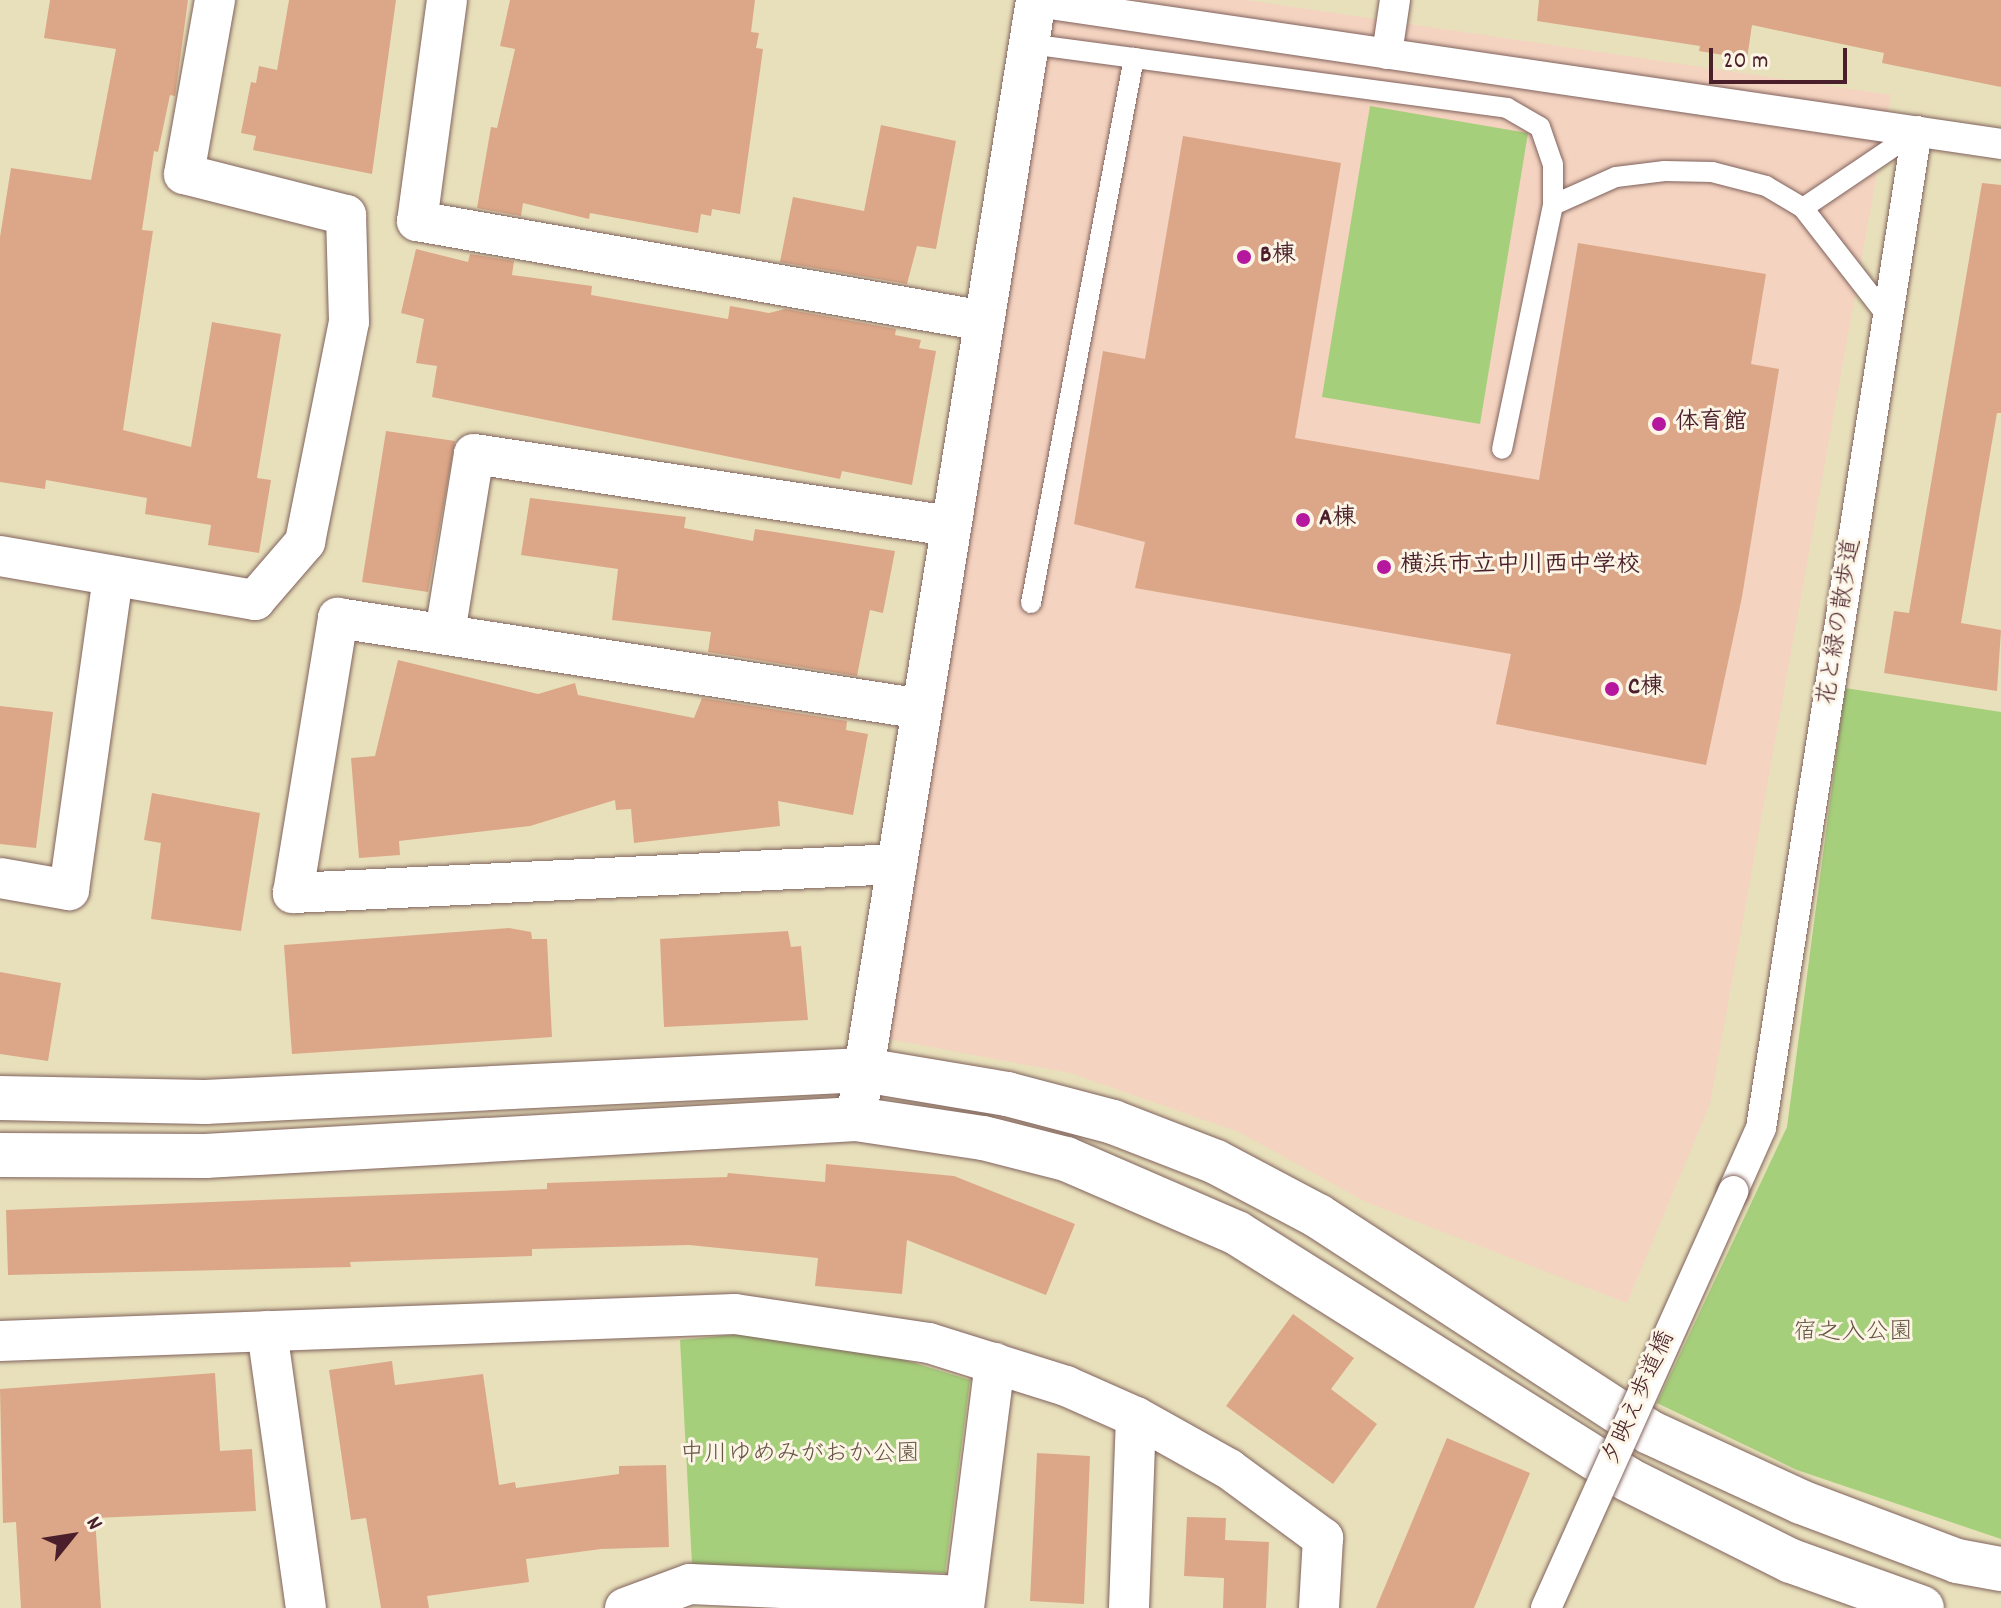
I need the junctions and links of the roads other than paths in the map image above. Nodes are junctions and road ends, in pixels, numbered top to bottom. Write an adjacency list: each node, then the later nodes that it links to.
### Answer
1 (215, 0): 17 (street)
2 (447, 0): 13 (street)
3 (1395, 0): 6 (street)
4 (1030, 1): 5 (street); 6 (street)
5 (1029, 44): 7 (lane); 13 (street)
6 (1387, 54): 8 (street)
7 (1134, 58): 10 (lane); 18 (lane)
8 (1917, 131): 9 (street); 11 (lane); 12 (street, 花と緑の散歩道)
9 (2001, 144)
10 (1553, 205): 11 (lane); 14 (lane)
11 (1803, 208): 12 (lane)
12 (1888, 317): 27 (street, 花と緑の散歩道)
13 (984, 321): 15 (street)
14 (1502, 449)
15 (951, 526): 19 (street); 20 (street)
16 (0, 556): 17 (street)
17 (113, 576): 22 (street)
18 (1031, 603)
19 (445, 633): 20 (street); 21 (street)
20 (922, 709): 21 (street)
21 (897, 864): 23 (street)
22 (0, 878)
23 (864, 1070): 24 (street); 25 (street); 32 (street)
24 (0, 1098)
25 (856, 1119): 26 (street); 39 (street)
26 (0, 1155)
27 (1733, 1191): 38 (street, 夕映え歩道橋, bridge)
28 (267, 1331): 29 (street); 30 (street); 34 (street)
29 (0, 1341)
30 (995, 1363): 31 (street); 33 (street)
31 (1136, 1417): 36 (street); 37 (street)
32 (2001, 1569)
33 (965, 1602): 35 (street)
34 (306, 1608)
35 (625, 1608)
36 (1129, 1608)
37 (1319, 1608)
38 (1546, 1608)
39 (1922, 1608)

